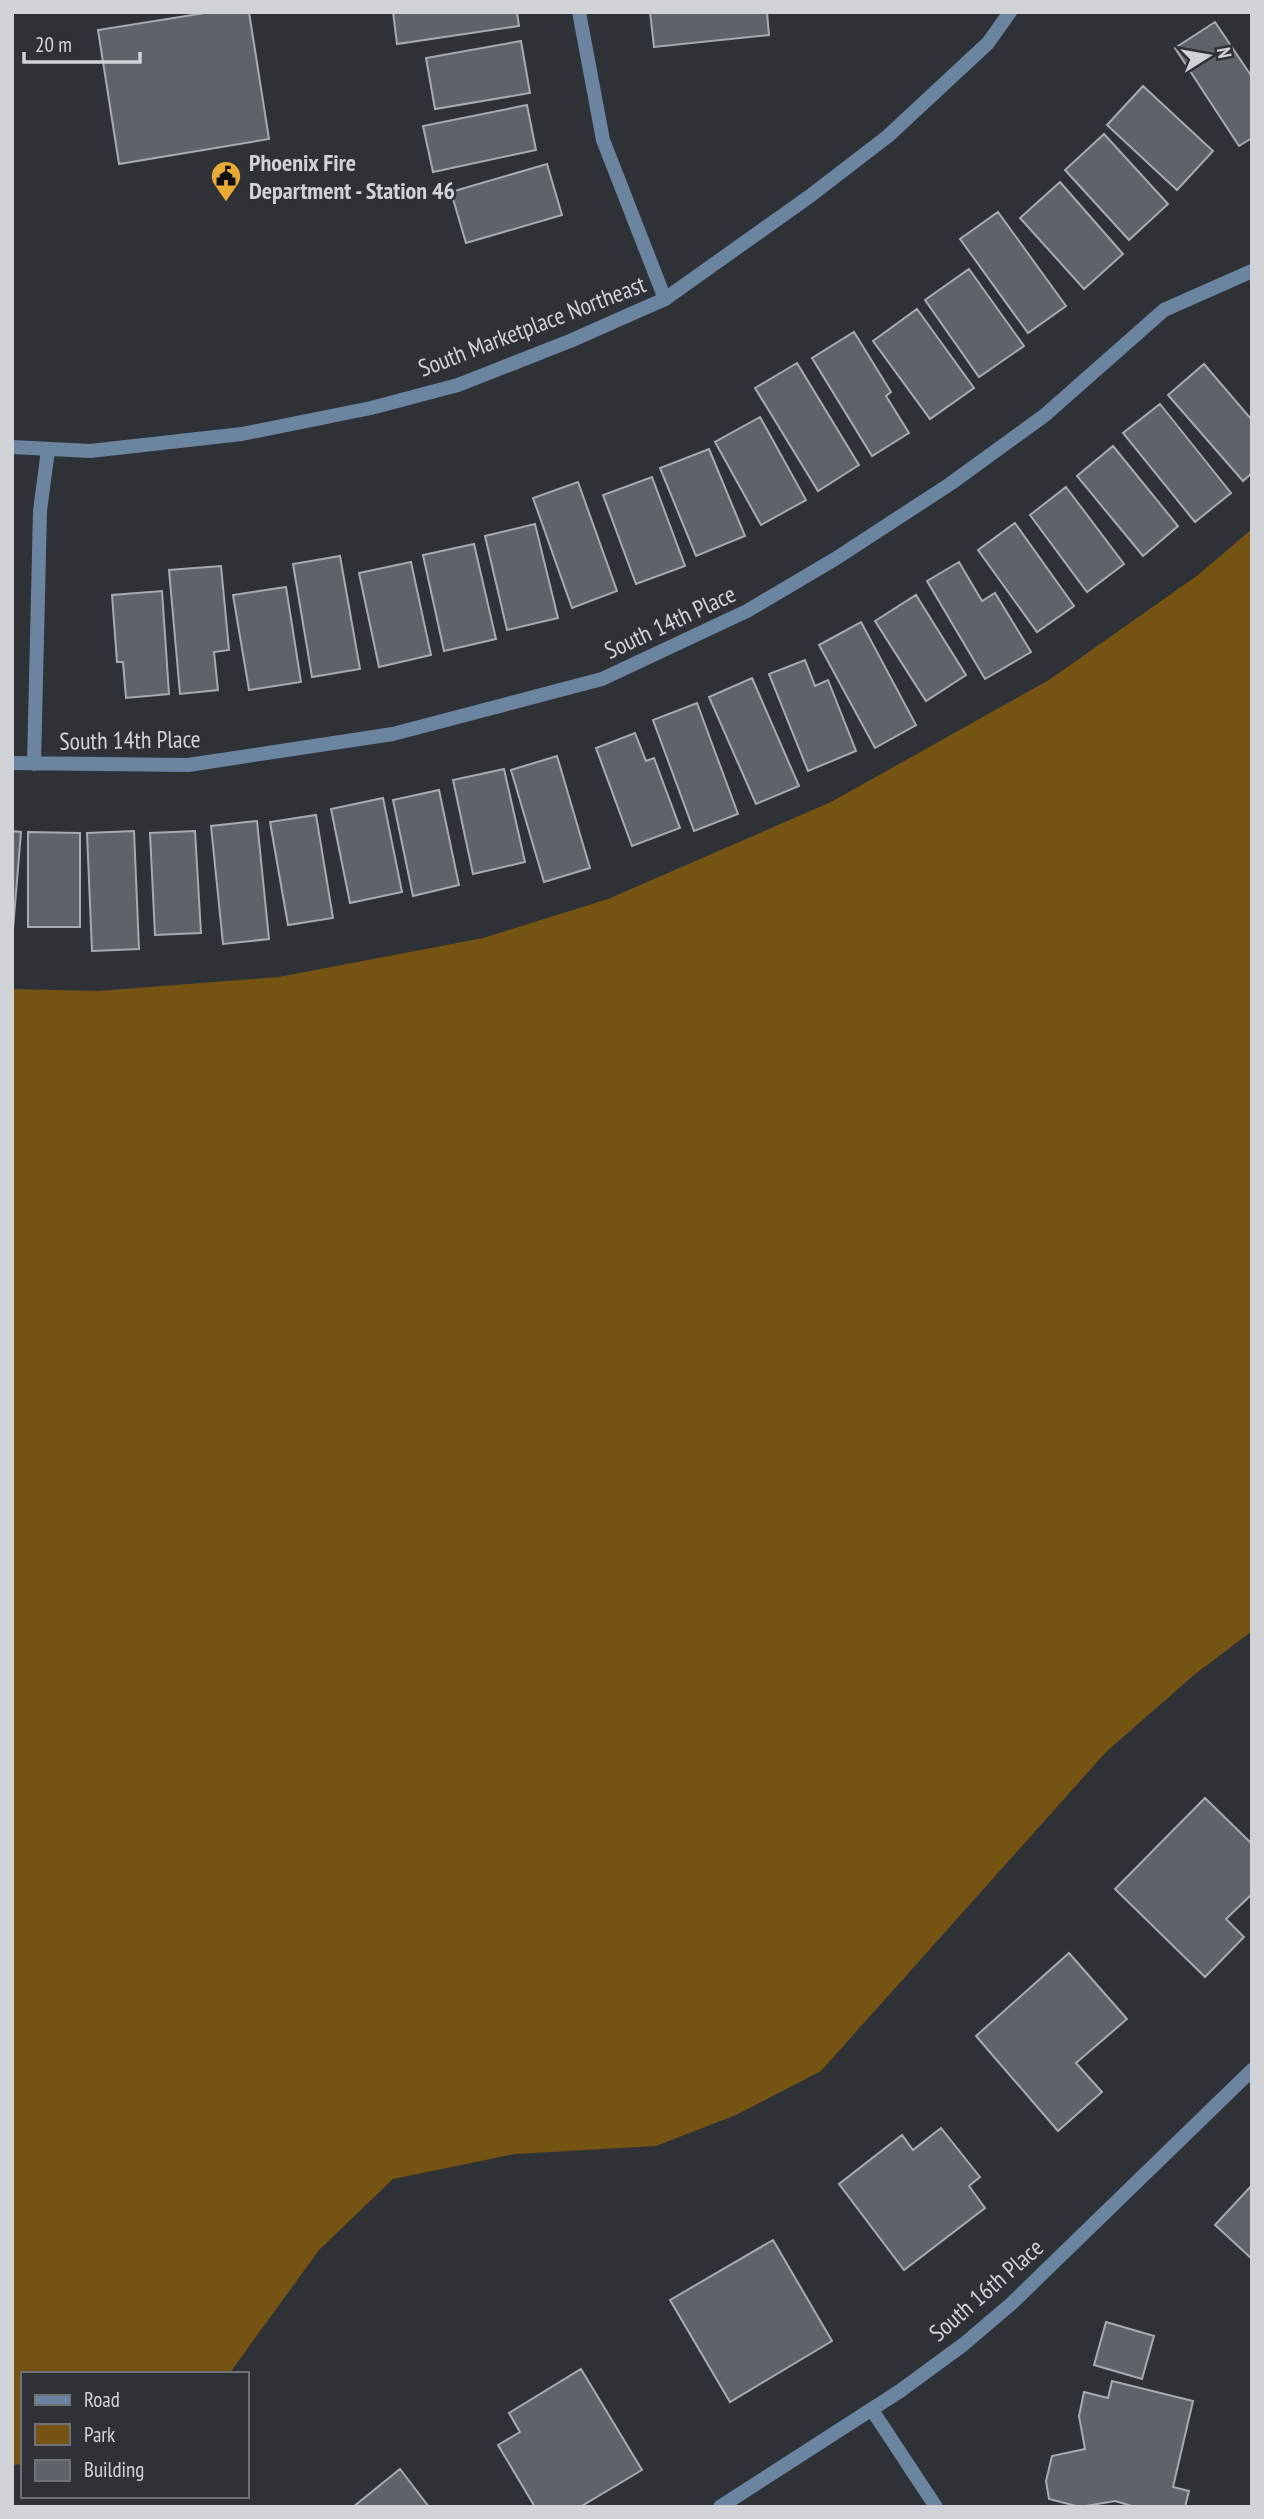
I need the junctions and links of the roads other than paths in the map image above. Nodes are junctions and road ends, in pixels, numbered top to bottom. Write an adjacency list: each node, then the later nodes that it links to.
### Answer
1 (579, 12): 4 (street)
2 (1010, 12): 4 (street, South Marketplace Northeast)
3 (1252, 271): 8 (street, South 14th Place)
4 (664, 299): 6 (street, South Marketplace Northeast)
5 (12, 447): 6 (street, South Marketplace Northeast)
6 (48, 450): 8 (street)
7 (12, 763): 8 (street, South 14th Place)
8 (34, 764)
9 (1252, 2070): 10 (street, South 16th Place)
10 (872, 2410): 11 (street, South 16th Place); 12 (street)
11 (720, 2507)
12 (936, 2507)

